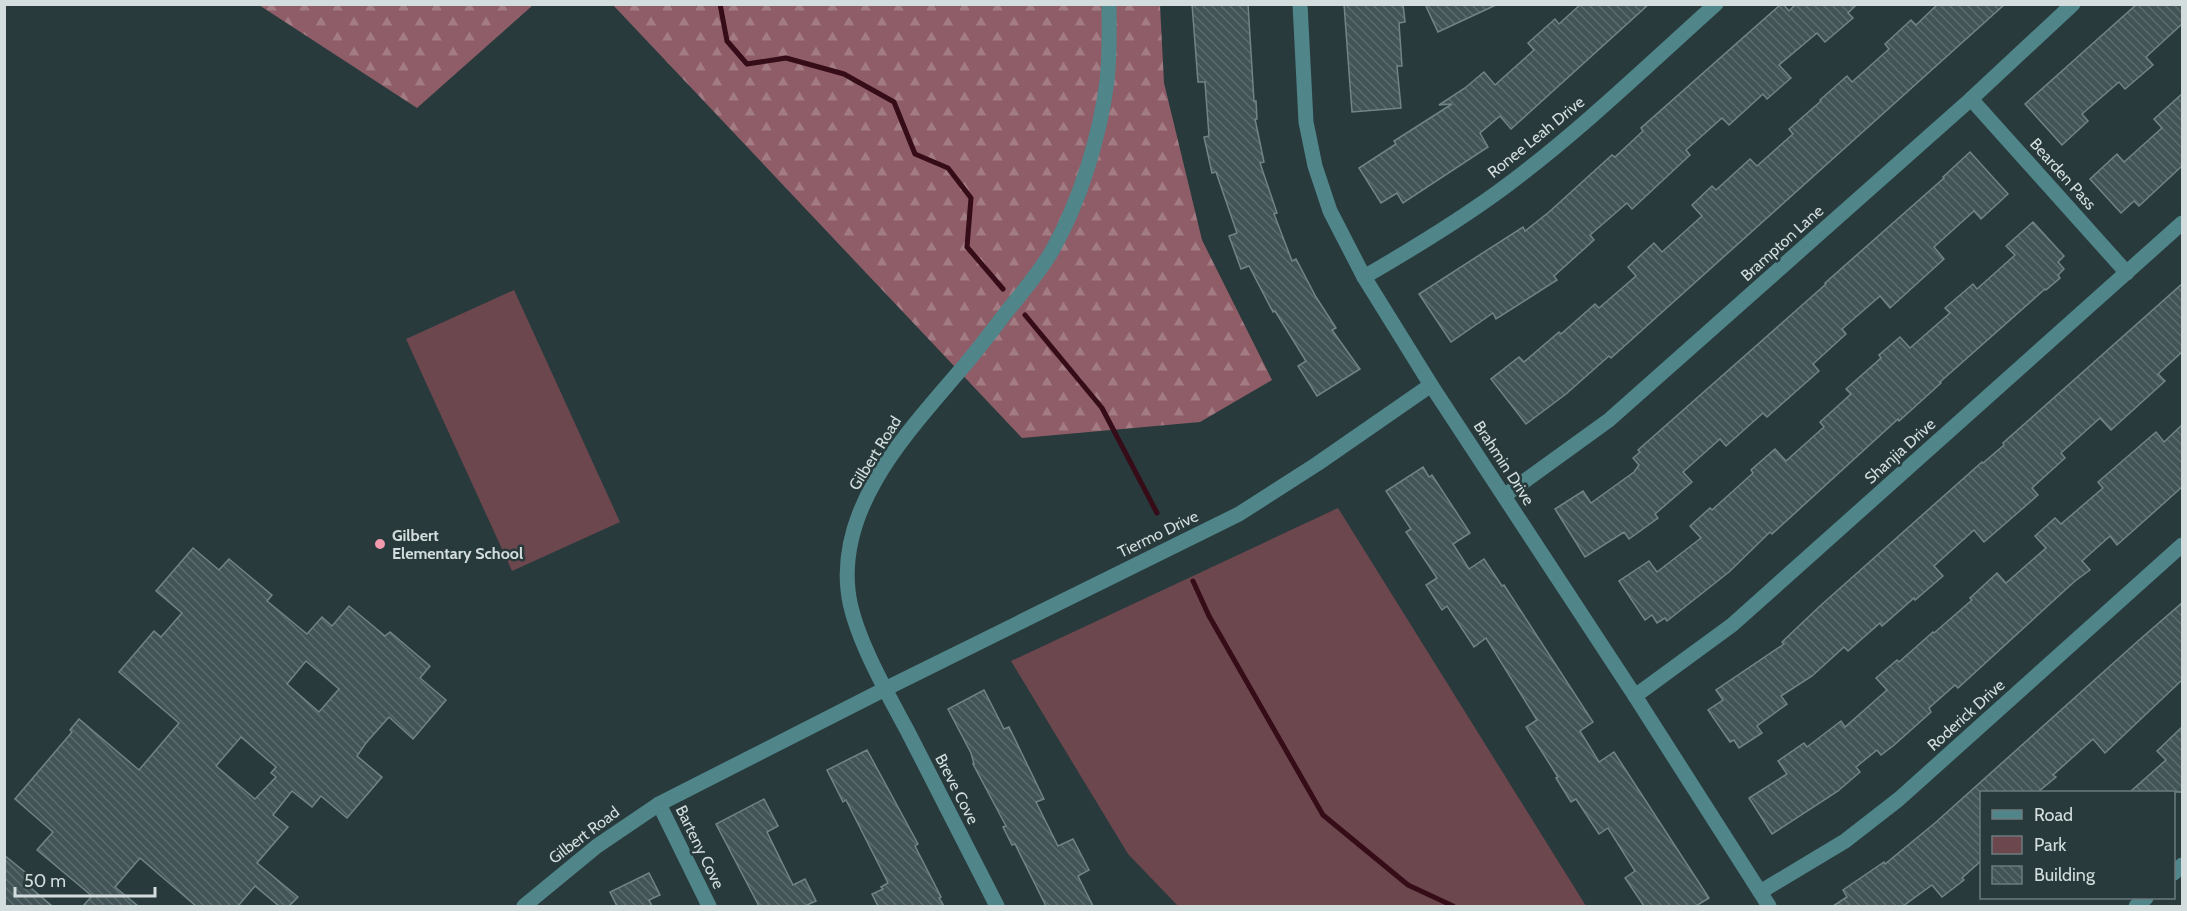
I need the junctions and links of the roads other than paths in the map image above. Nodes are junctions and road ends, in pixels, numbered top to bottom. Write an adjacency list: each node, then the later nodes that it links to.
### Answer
1 (1109, 4): 12 (street, Gilbert Road)
2 (1300, 4): 8 (street, Brahmin Drive)
3 (1716, 4): 8 (street, Ronee Leah Drive)
4 (2073, 4): 5 (street, Brampton Lane)
5 (1971, 99): 7 (street, Bearden Pass); 10 (street, Brampton Lane)
6 (2182, 223): 7 (street, Shanjia Drive)
7 (2127, 273): 13 (street, Shanjia Drive)
8 (1364, 277): 9 (street, Brahmin Drive)
9 (1431, 385): 10 (street, Brahmin Drive); 12 (street, Tiermo Drive)
10 (1504, 496): 13 (street, Brahmin Drive)
11 (2182, 545): 15 (street, Roderick Drive)
12 (885, 689): 14 (street, Gilbert Road); 18 (street, Breve Cove)
13 (1635, 696): 15 (street, Brahmin Drive)
14 (659, 804): 16 (street, Gilbert Road); 17 (street, Barteny Cove)
15 (1760, 892): 19 (street, Brahmin Drive)
16 (524, 906)
17 (709, 906)
18 (997, 906)
19 (1769, 906)

